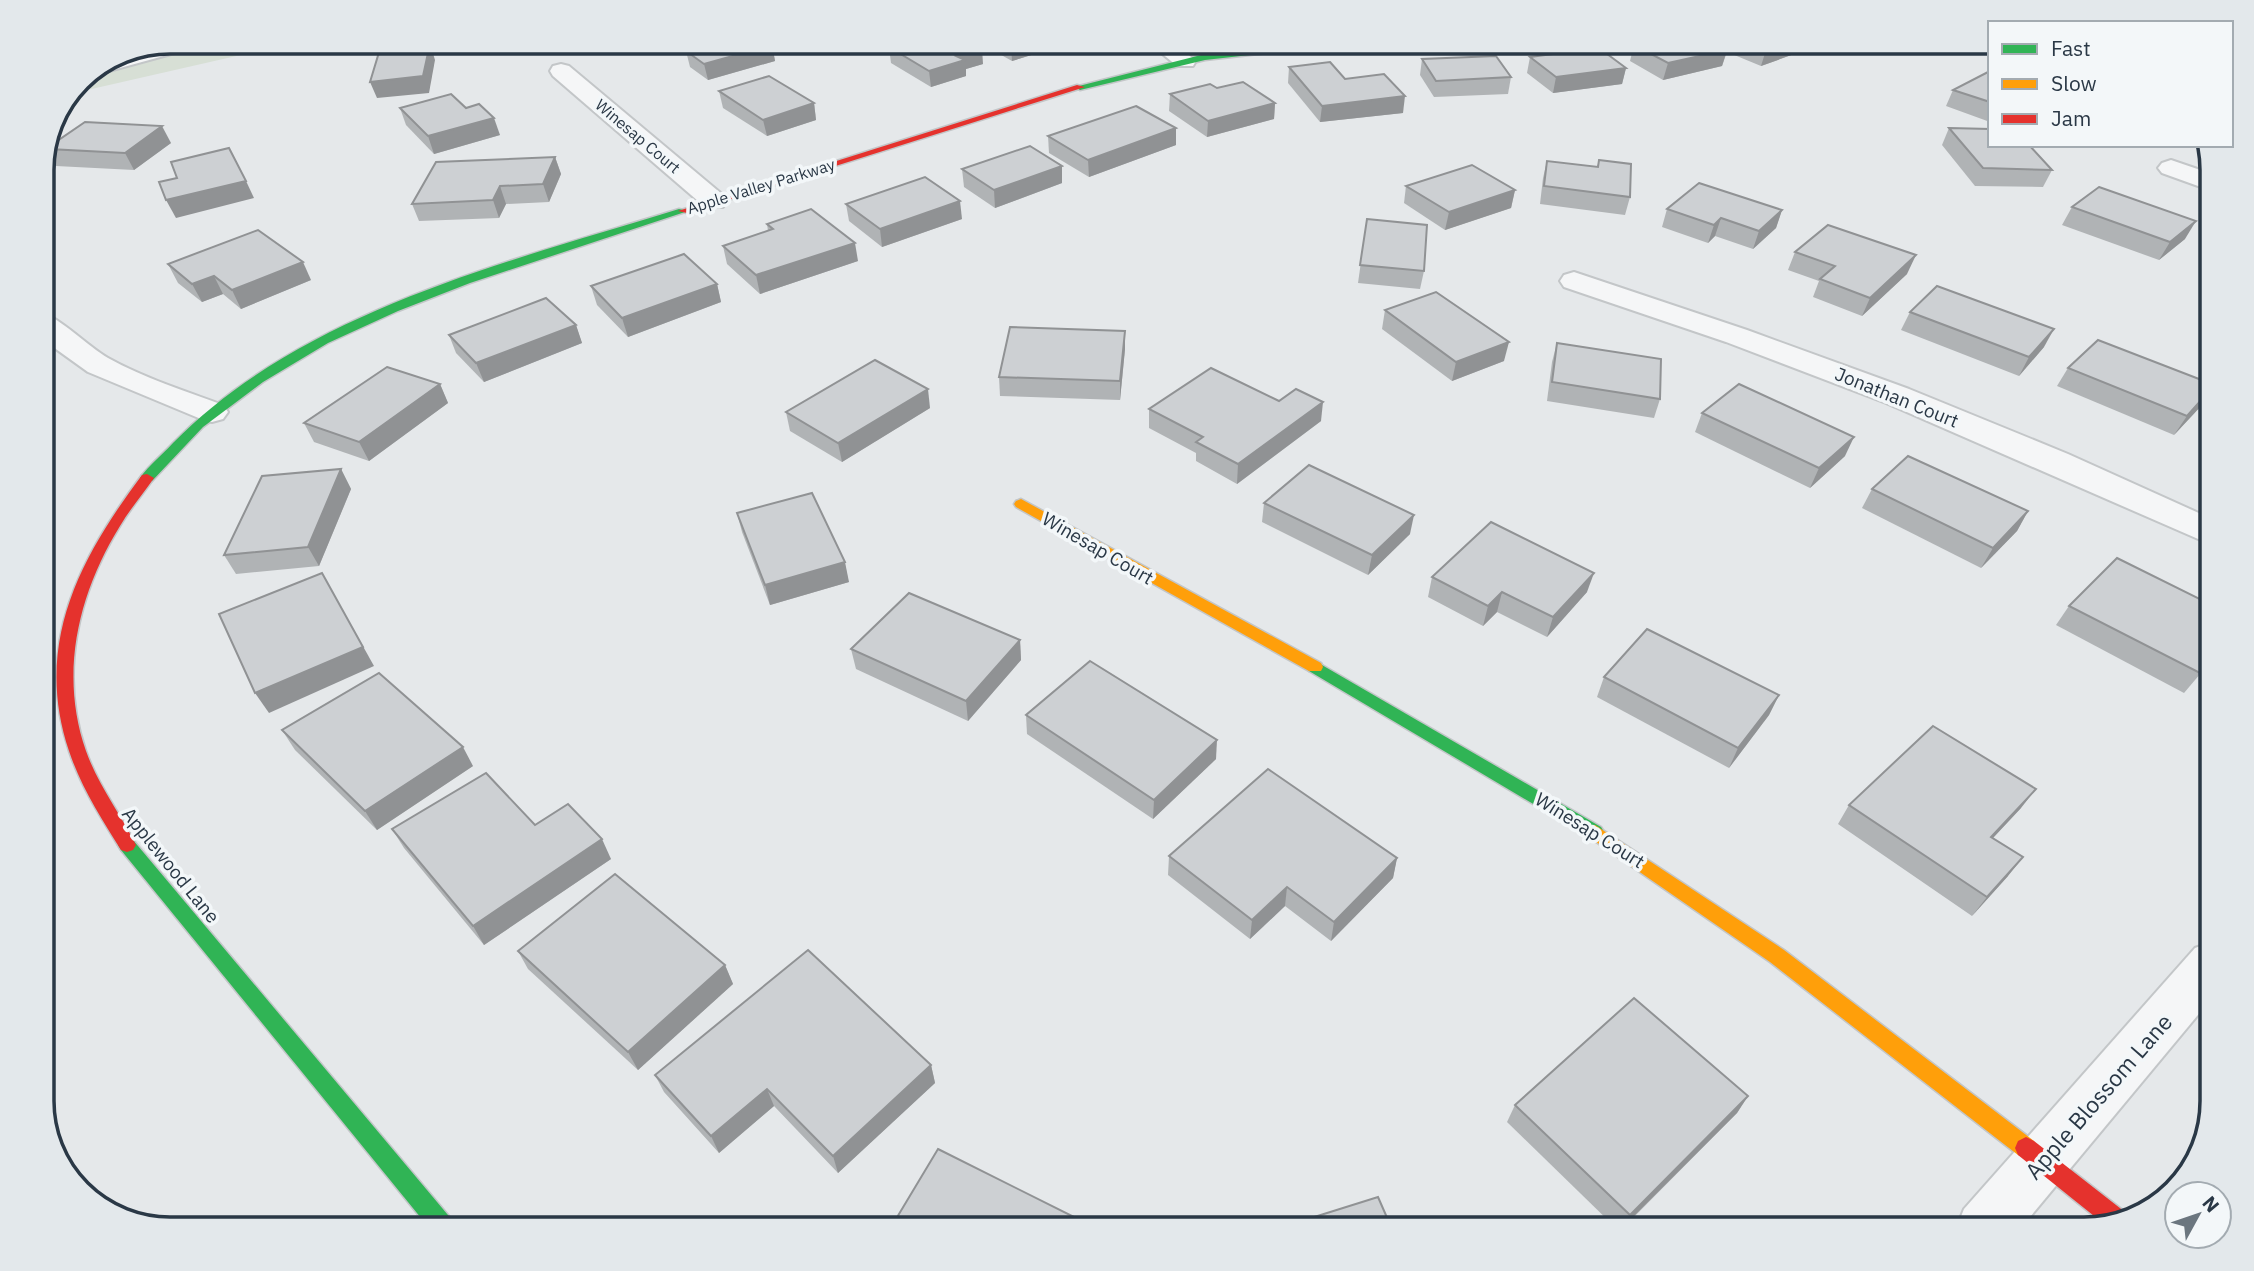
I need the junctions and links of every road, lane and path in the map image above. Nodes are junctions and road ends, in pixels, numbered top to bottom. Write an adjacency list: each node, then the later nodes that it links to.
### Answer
1 (1175, 54): 5 (street)
2 (1230, 54): 5 (street, Apple Valley Parkway)
3 (155, 55): 4 (lane)
4 (131, 61)
5 (1185, 61): 9 (street, Apple Valley Parkway)
6 (561, 71): 9 (street, Winesap Court)
7 (2171, 168): 8 (street)
8 (2200, 179)
9 (714, 201): 12 (street, Apple Valley Parkway)
10 (1574, 281): 14 (street, Jonathan Court)
11 (54, 331): 12 (street)
12 (212, 412): 18 (street, Applewood Lane)
13 (1021, 504): 16 (street, Winesap Court)
14 (2200, 528)
15 (2200, 977): 16 (street, Apple Blossom Lane)
16 (2042, 1161): 17 (street, Winesap Court); 19 (street, Apple Blossom Lane)
17 (2109, 1214)
18 (435, 1217)
19 (1994, 1217)

